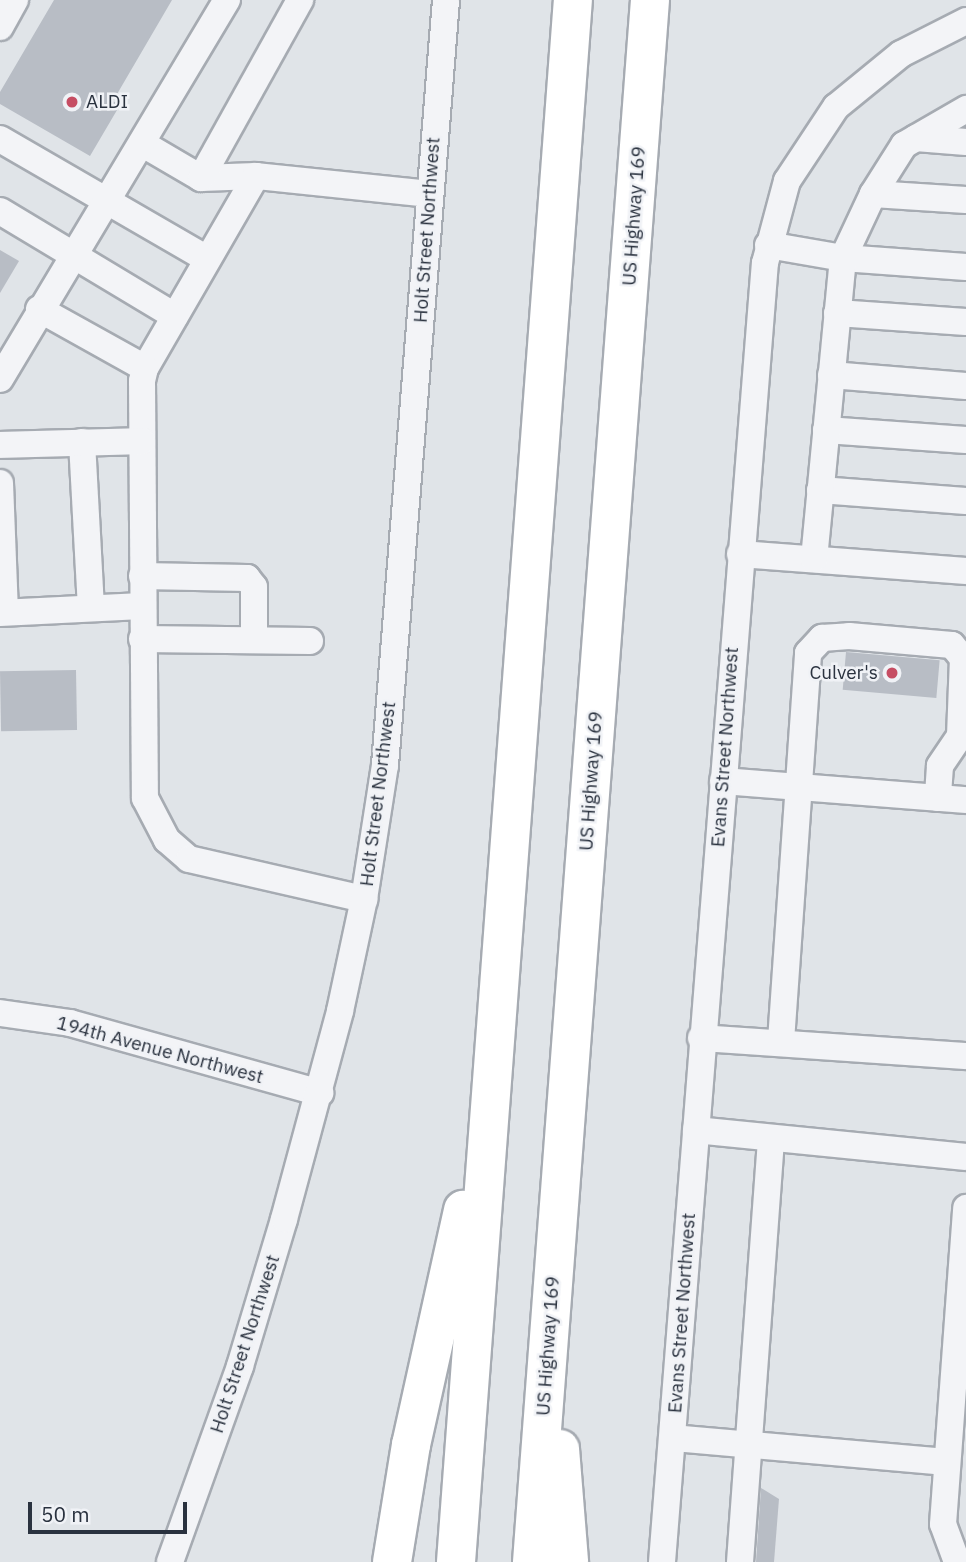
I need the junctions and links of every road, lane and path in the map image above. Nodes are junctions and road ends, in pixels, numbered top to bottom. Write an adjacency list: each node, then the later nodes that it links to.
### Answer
1 (15, 0): 8 (street)
2 (227, 0): 13 (street)
3 (300, 0): 15 (street)
4 (446, 0): 16 (street, Holt Street Northwest)
5 (573, 0): 61 (highway)
6 (650, 0): 68 (highway, US Highway 169)
7 (966, 21): 21 (street, Evans Street Northwest)
8 (0, 27)
9 (966, 108): 10 (street)
10 (916, 138): 12 (street); 17 (street)
11 (0, 139): 18 (street)
12 (966, 142)
13 (143, 144): 15 (street); 18 (street)
14 (256, 176): 15 (street); 16 (street); 24 (street)
15 (201, 178)
16 (429, 194): 56 (street, Holt Street Northwest)
17 (873, 194): 19 (street); 23 (street)
18 (104, 200): 22 (street); 24 (street)
19 (966, 200)
20 (0, 211): 22 (street)
21 (768, 245): 23 (street); 42 (street, Evans Street Northwest)
22 (72, 254): 26 (street); 28 (street)
23 (843, 258): 25 (street); 27 (street)
24 (207, 259): 28 (street)
25 (966, 267)
26 (39, 309): 30 (street); 32 (street)
27 (837, 313): 29 (street); 31 (street)
28 (175, 316): 30 (street)
29 (966, 322)
30 (145, 368): 36 (street)
31 (831, 375): 33 (street); 34 (street)
32 (0, 379)
33 (966, 386)
34 (826, 430): 35 (street); 40 (street)
35 (966, 440)
36 (142, 441): 37 (street); 45 (street)
37 (82, 442): 38 (street); 47 (street)
38 (0, 445)
39 (0, 483): 48 (street)
40 (820, 490): 41 (street); 43 (street)
41 (966, 501)
42 (740, 554): 43 (street); 52 (street, Evans Street Northwest)
43 (814, 559): 44 (street)
44 (966, 571)
45 (142, 576): 46 (street); 50 (street)
46 (142, 606): 47 (street); 49 (street)
47 (91, 608): 48 (street)
48 (3, 612)
49 (142, 639): 50 (street); 56 (street)
50 (254, 640): 51 (street)
51 (310, 641)
52 (723, 781): 53 (street); 58 (street, Evans Street Northwest)
53 (800, 786): 54 (street); 54 (street); 59 (street)
54 (938, 798): 55 (street)
55 (966, 800)
56 (365, 899): 62 (street, Holt Street Northwest)
57 (0, 1013): 62 (street, 194th Avenue Northwest)
58 (701, 1038): 59 (street); 63 (street, Evans Street Northwest)
59 (781, 1041): 60 (street)
60 (966, 1056)
61 (493, 1075): 74 (highway); 75 (highway)
62 (320, 1093): 73 (street, Holt Street Northwest)
63 (696, 1130): 64 (street); 69 (street, Evans Street Northwest)
64 (771, 1141): 65 (street); 70 (street)
65 (966, 1157)
66 (966, 1208): 67 (street)
67 (965, 1247): 71 (street)
68 (550, 1320): 76 (highway, US Highway 169); 77 (highway)
69 (673, 1437): 70 (street); 78 (street, Evans Street Northwest)
70 (750, 1444): 71 (street); 79 (street)
71 (945, 1462): 72 (street)
72 (955, 1511): 80 (street)
73 (170, 1562)
74 (392, 1562)
75 (456, 1562)
76 (532, 1562)
77 (569, 1562)
78 (662, 1562)
79 (740, 1562)
80 (957, 1562)

